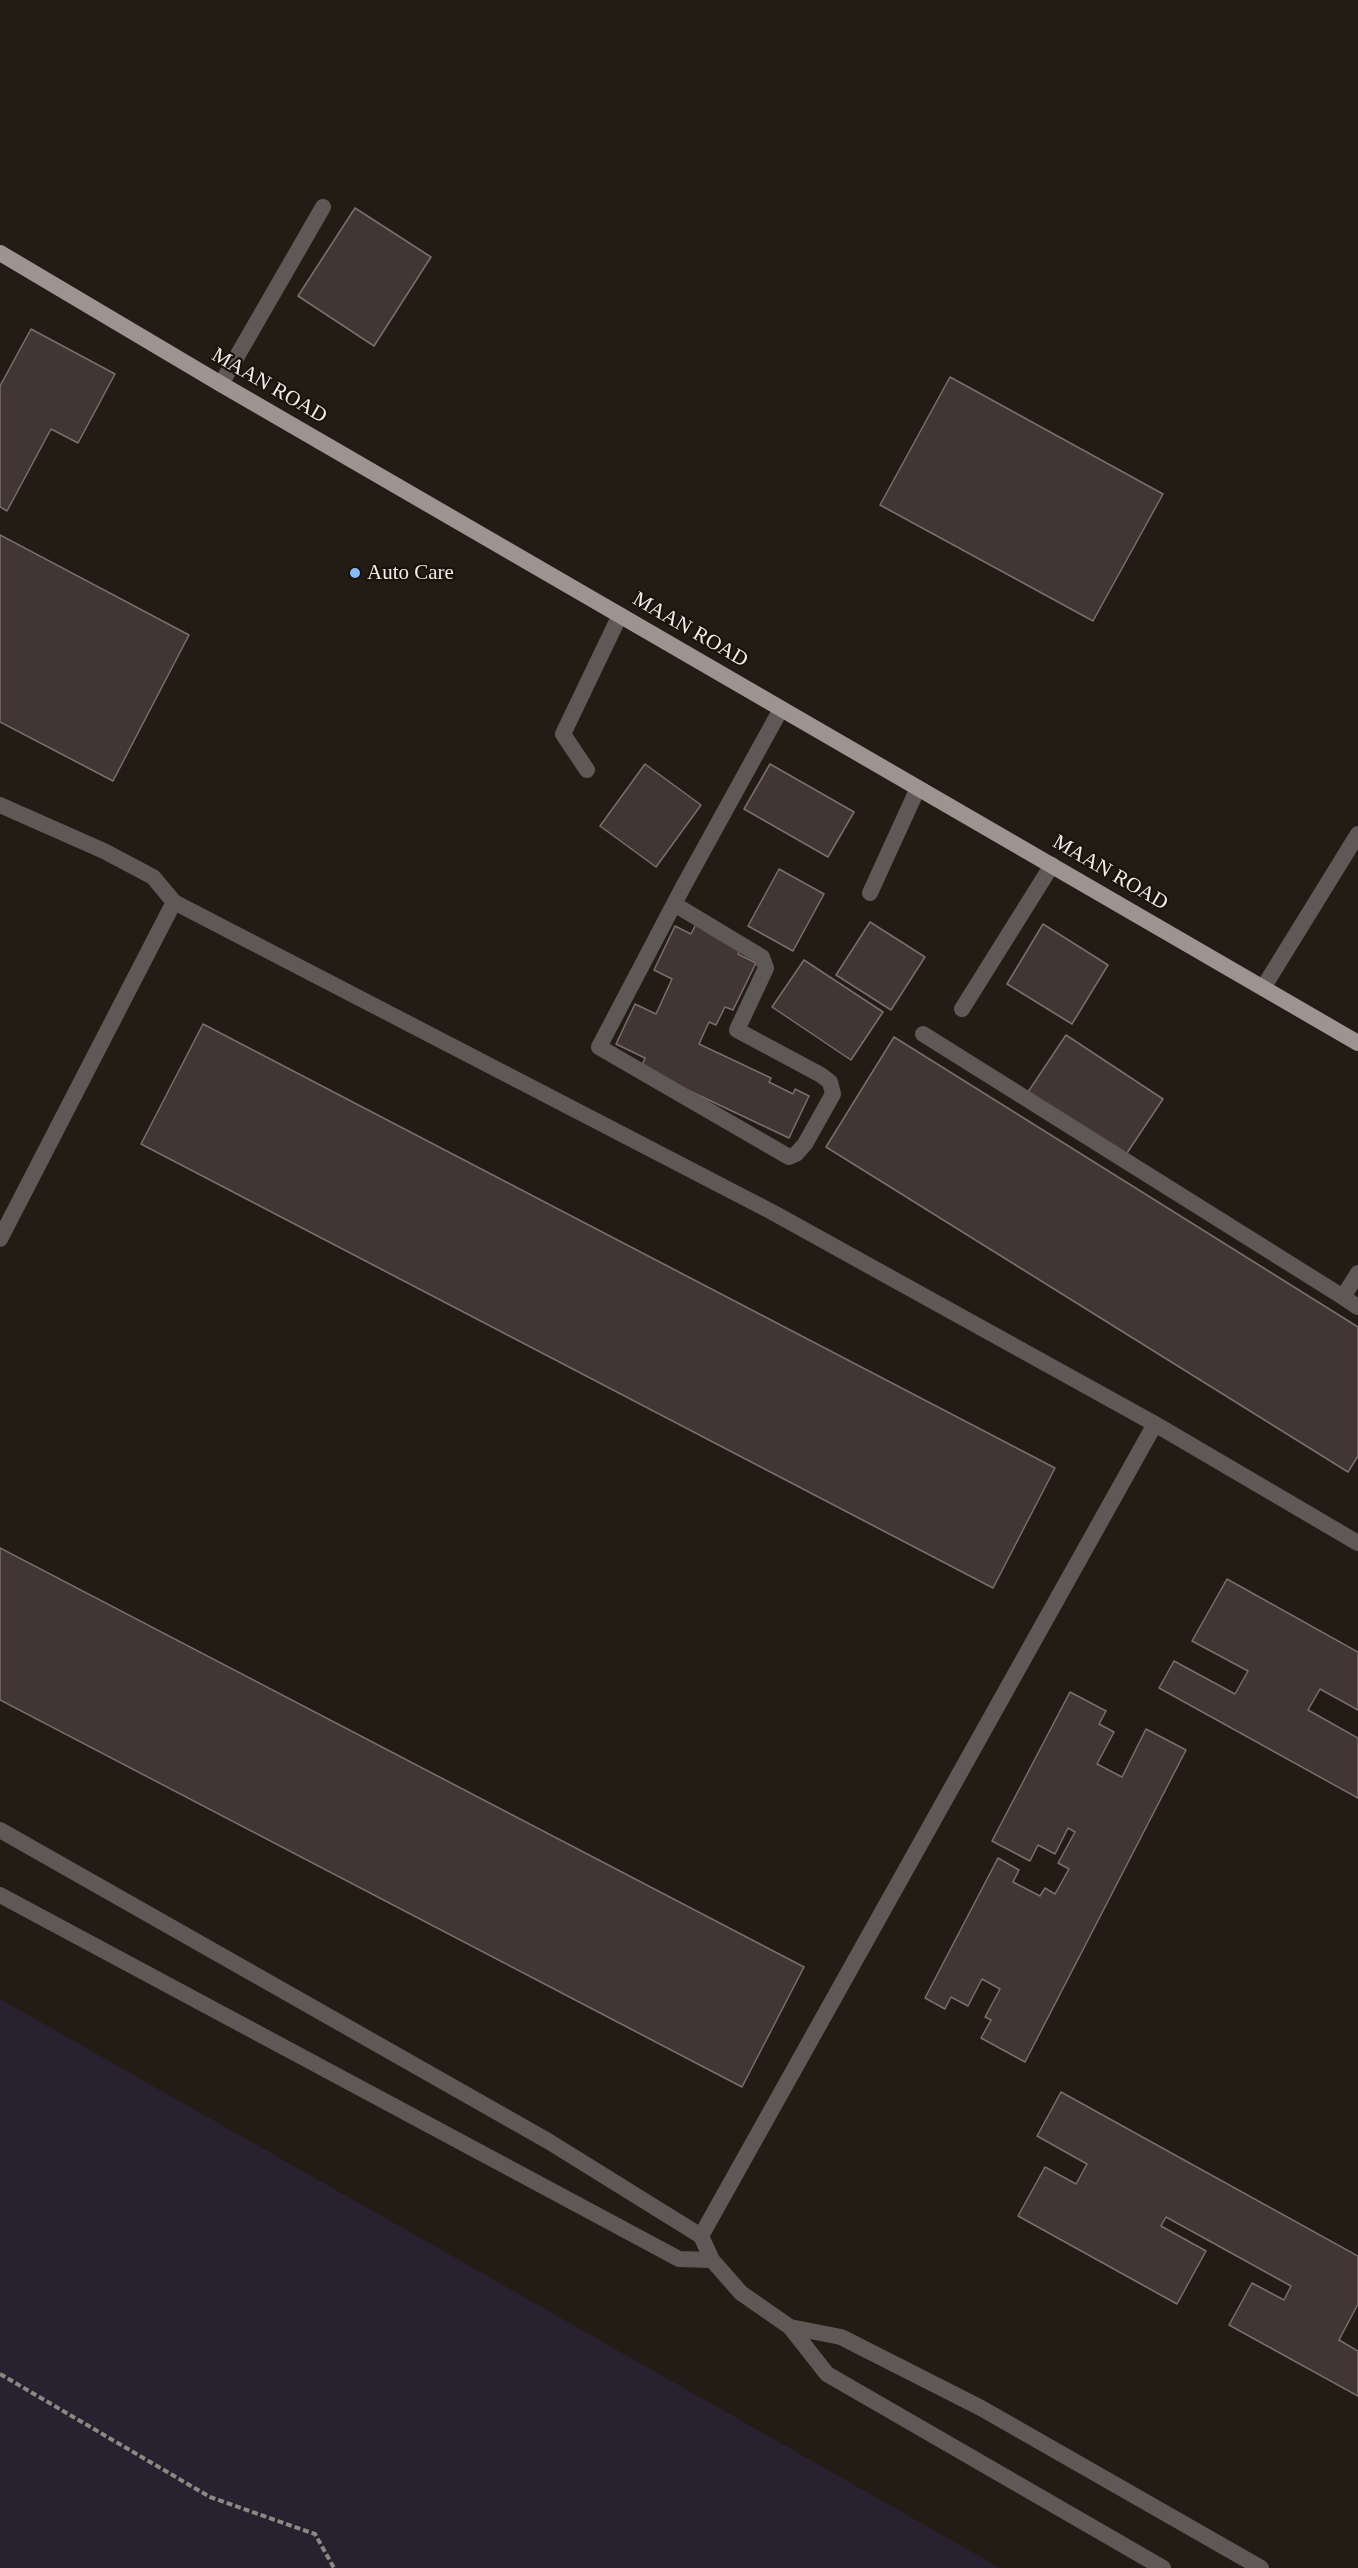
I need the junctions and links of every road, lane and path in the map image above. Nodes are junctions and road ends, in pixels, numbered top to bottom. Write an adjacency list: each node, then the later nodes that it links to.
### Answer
1 (323, 207): 3 (street)
2 (0, 253): 3 (main road, MAAN ROAD)
3 (221, 384): 4 (main road, MAAN ROAD)
4 (620, 615): 5 (main road, MAAN ROAD); 6 (street)
5 (782, 709): 7 (main road, MAAN ROAD); 13 (street)
6 (587, 770)
7 (918, 788): 10 (main road, MAAN ROAD); 11 (street)
8 (0, 805): 12 (street)
9 (1358, 834): 14 (street)
10 (1052, 865): 14 (main road, MAAN ROAD); 15 (street)
11 (870, 893)
12 (174, 902): 18 (street); 22 (street)
13 (674, 904): 13 (street)
14 (1263, 988): 17 (main road, MAAN ROAD)
15 (962, 1009)
16 (923, 1034): 20 (street)
17 (1358, 1043)
18 (0, 1239)
19 (1358, 1273): 20 (street)
20 (1343, 1297): 21 (street)
21 (1358, 1306)
22 (1155, 1424): 23 (street); 26 (street)
23 (1358, 1543)
24 (0, 1830): 26 (street)
25 (0, 1894): 27 (street)
26 (701, 2236): 27 (street)
27 (712, 2260): 28 (street)
28 (790, 2327): 31 (street); 32 (street)
29 (0, 2374): 30 (path)
30 (334, 2568)
31 (1163, 2568)
32 (1261, 2568)

